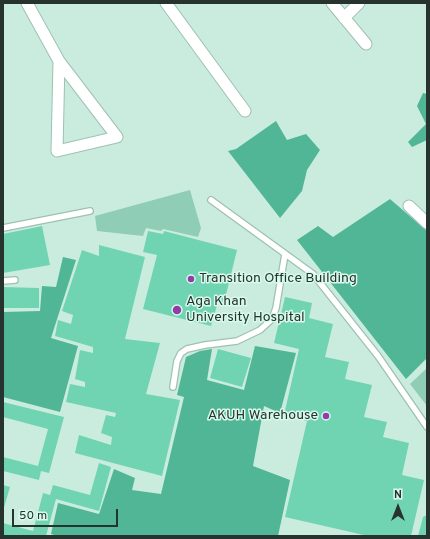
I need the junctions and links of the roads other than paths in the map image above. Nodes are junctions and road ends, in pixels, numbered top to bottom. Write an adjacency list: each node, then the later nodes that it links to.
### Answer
1 (27, 3): 7 (street)
2 (166, 3): 8 (street)
3 (332, 3): 5 (street)
4 (359, 3): 5 (street)
5 (344, 18): 6 (street)
6 (366, 44)
7 (59, 61): 7 (street)
8 (245, 111)
9 (211, 200): 14 (lane)
10 (409, 206): 12 (street)
11 (90, 211): 13 (lane)
12 (427, 223)
13 (3, 228)
14 (286, 254): 17 (lane); 18 (lane)
15 (15, 280): 16 (lane)
16 (3, 281)
17 (173, 387)
18 (427, 427)

